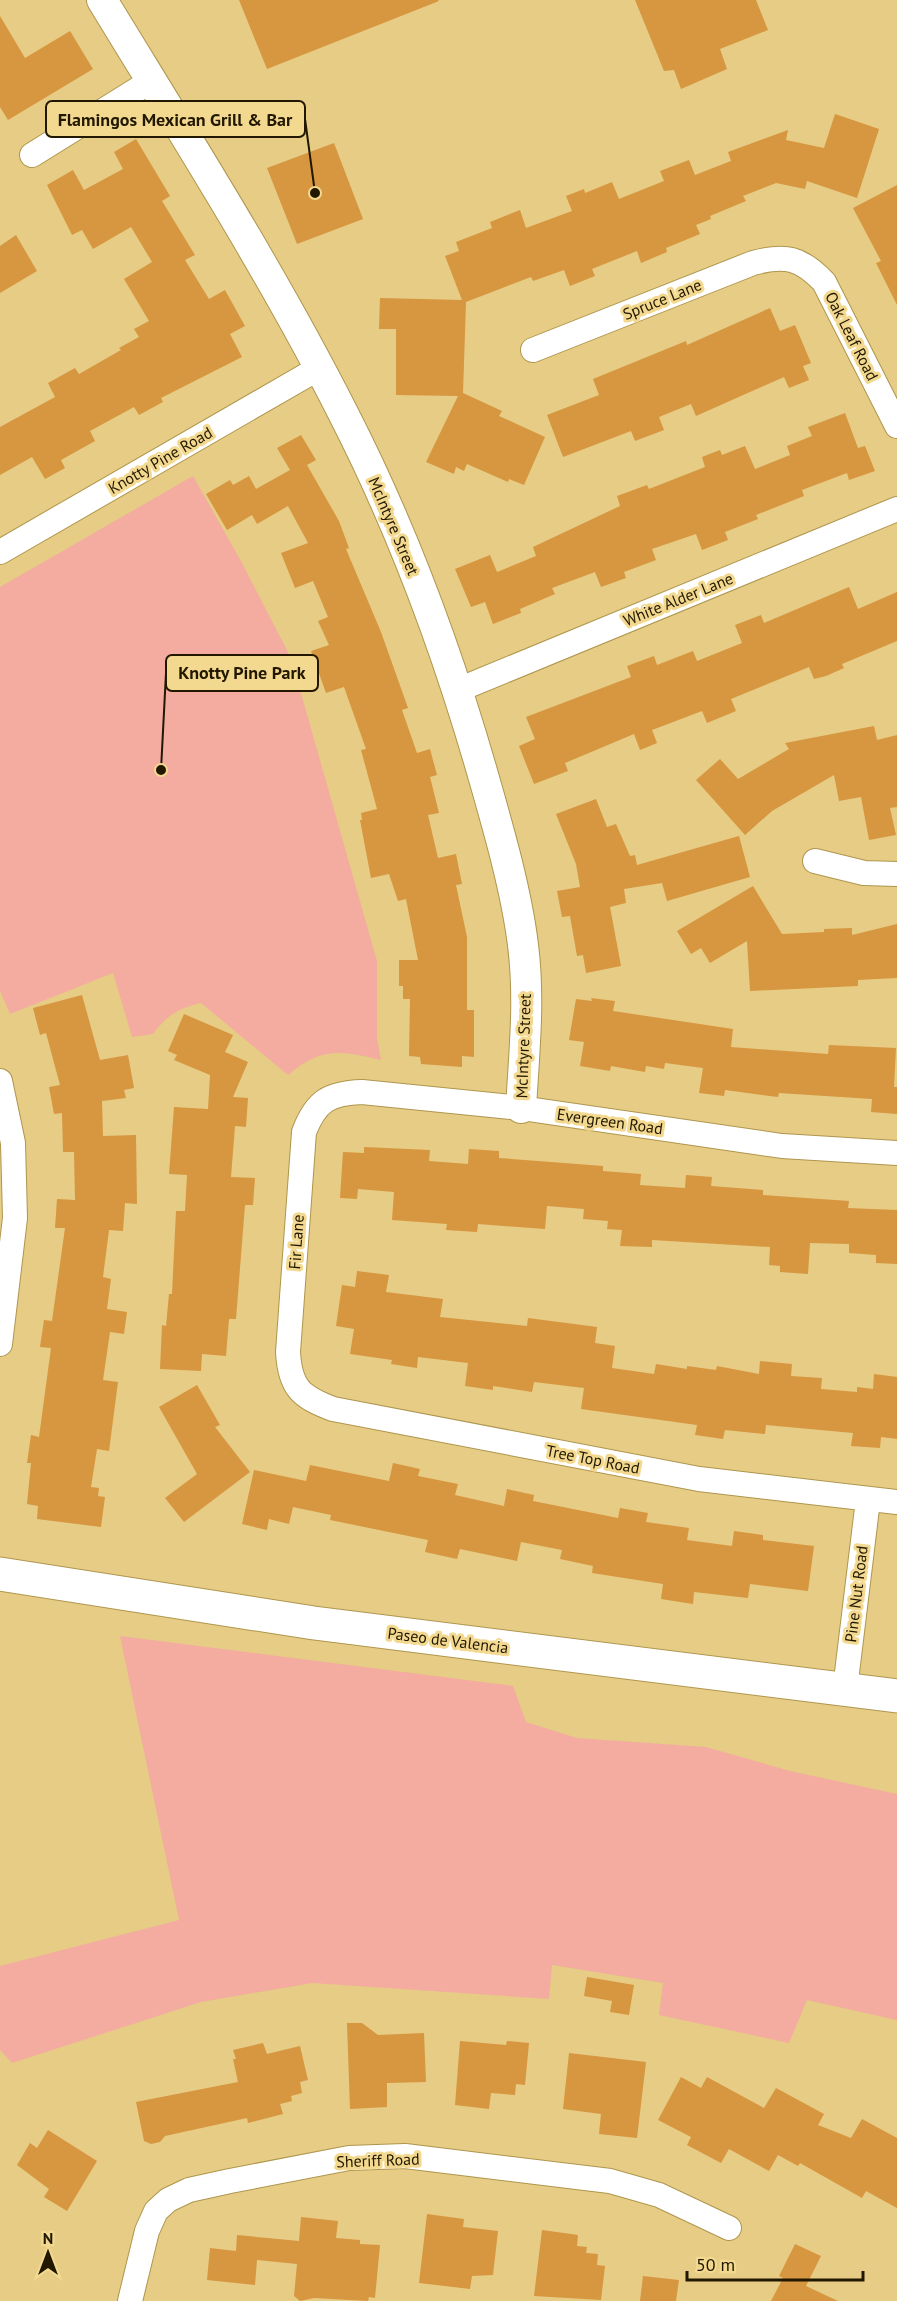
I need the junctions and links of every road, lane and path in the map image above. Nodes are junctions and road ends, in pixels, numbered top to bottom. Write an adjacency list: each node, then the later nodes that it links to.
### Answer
1 (102, 0): 2 (street, McIntyre Street)
2 (151, 81): 3 (street); 6 (street, McIntyre Street)
3 (32, 155)
4 (794, 259): 5 (street, Spruce Lane); 7 (street, Oak Leaf Road)
5 (533, 350)
6 (319, 368): 9 (street, Knotty Pine Road); 10 (street, McIntyre Street)
7 (897, 426)
8 (897, 509): 10 (street, White Alder Lane)
9 (0, 552)
10 (458, 690): 15 (street, McIntyre Street)
11 (816, 861): 12 (street)
12 (897, 874)
13 (0, 1081): 17 (street)
14 (324, 1100): 15 (street, Evergreen Road); 18 (street, Fir Lane)
15 (521, 1108): 16 (street, Evergreen Road)
16 (897, 1153)
17 (0, 1344)
18 (296, 1388): 19 (street, Tree Top Road)
19 (868, 1500): 20 (street, Tree Top Road); 22 (street, Pine Nut Road)
20 (897, 1502)
21 (0, 1574): 22 (main road, Paseo de Valencia)
22 (844, 1689): 23 (main road, Paseo de Valencia)
23 (897, 1695)
24 (729, 2228): 25 (street, Sheriff Road)
25 (130, 2301)

